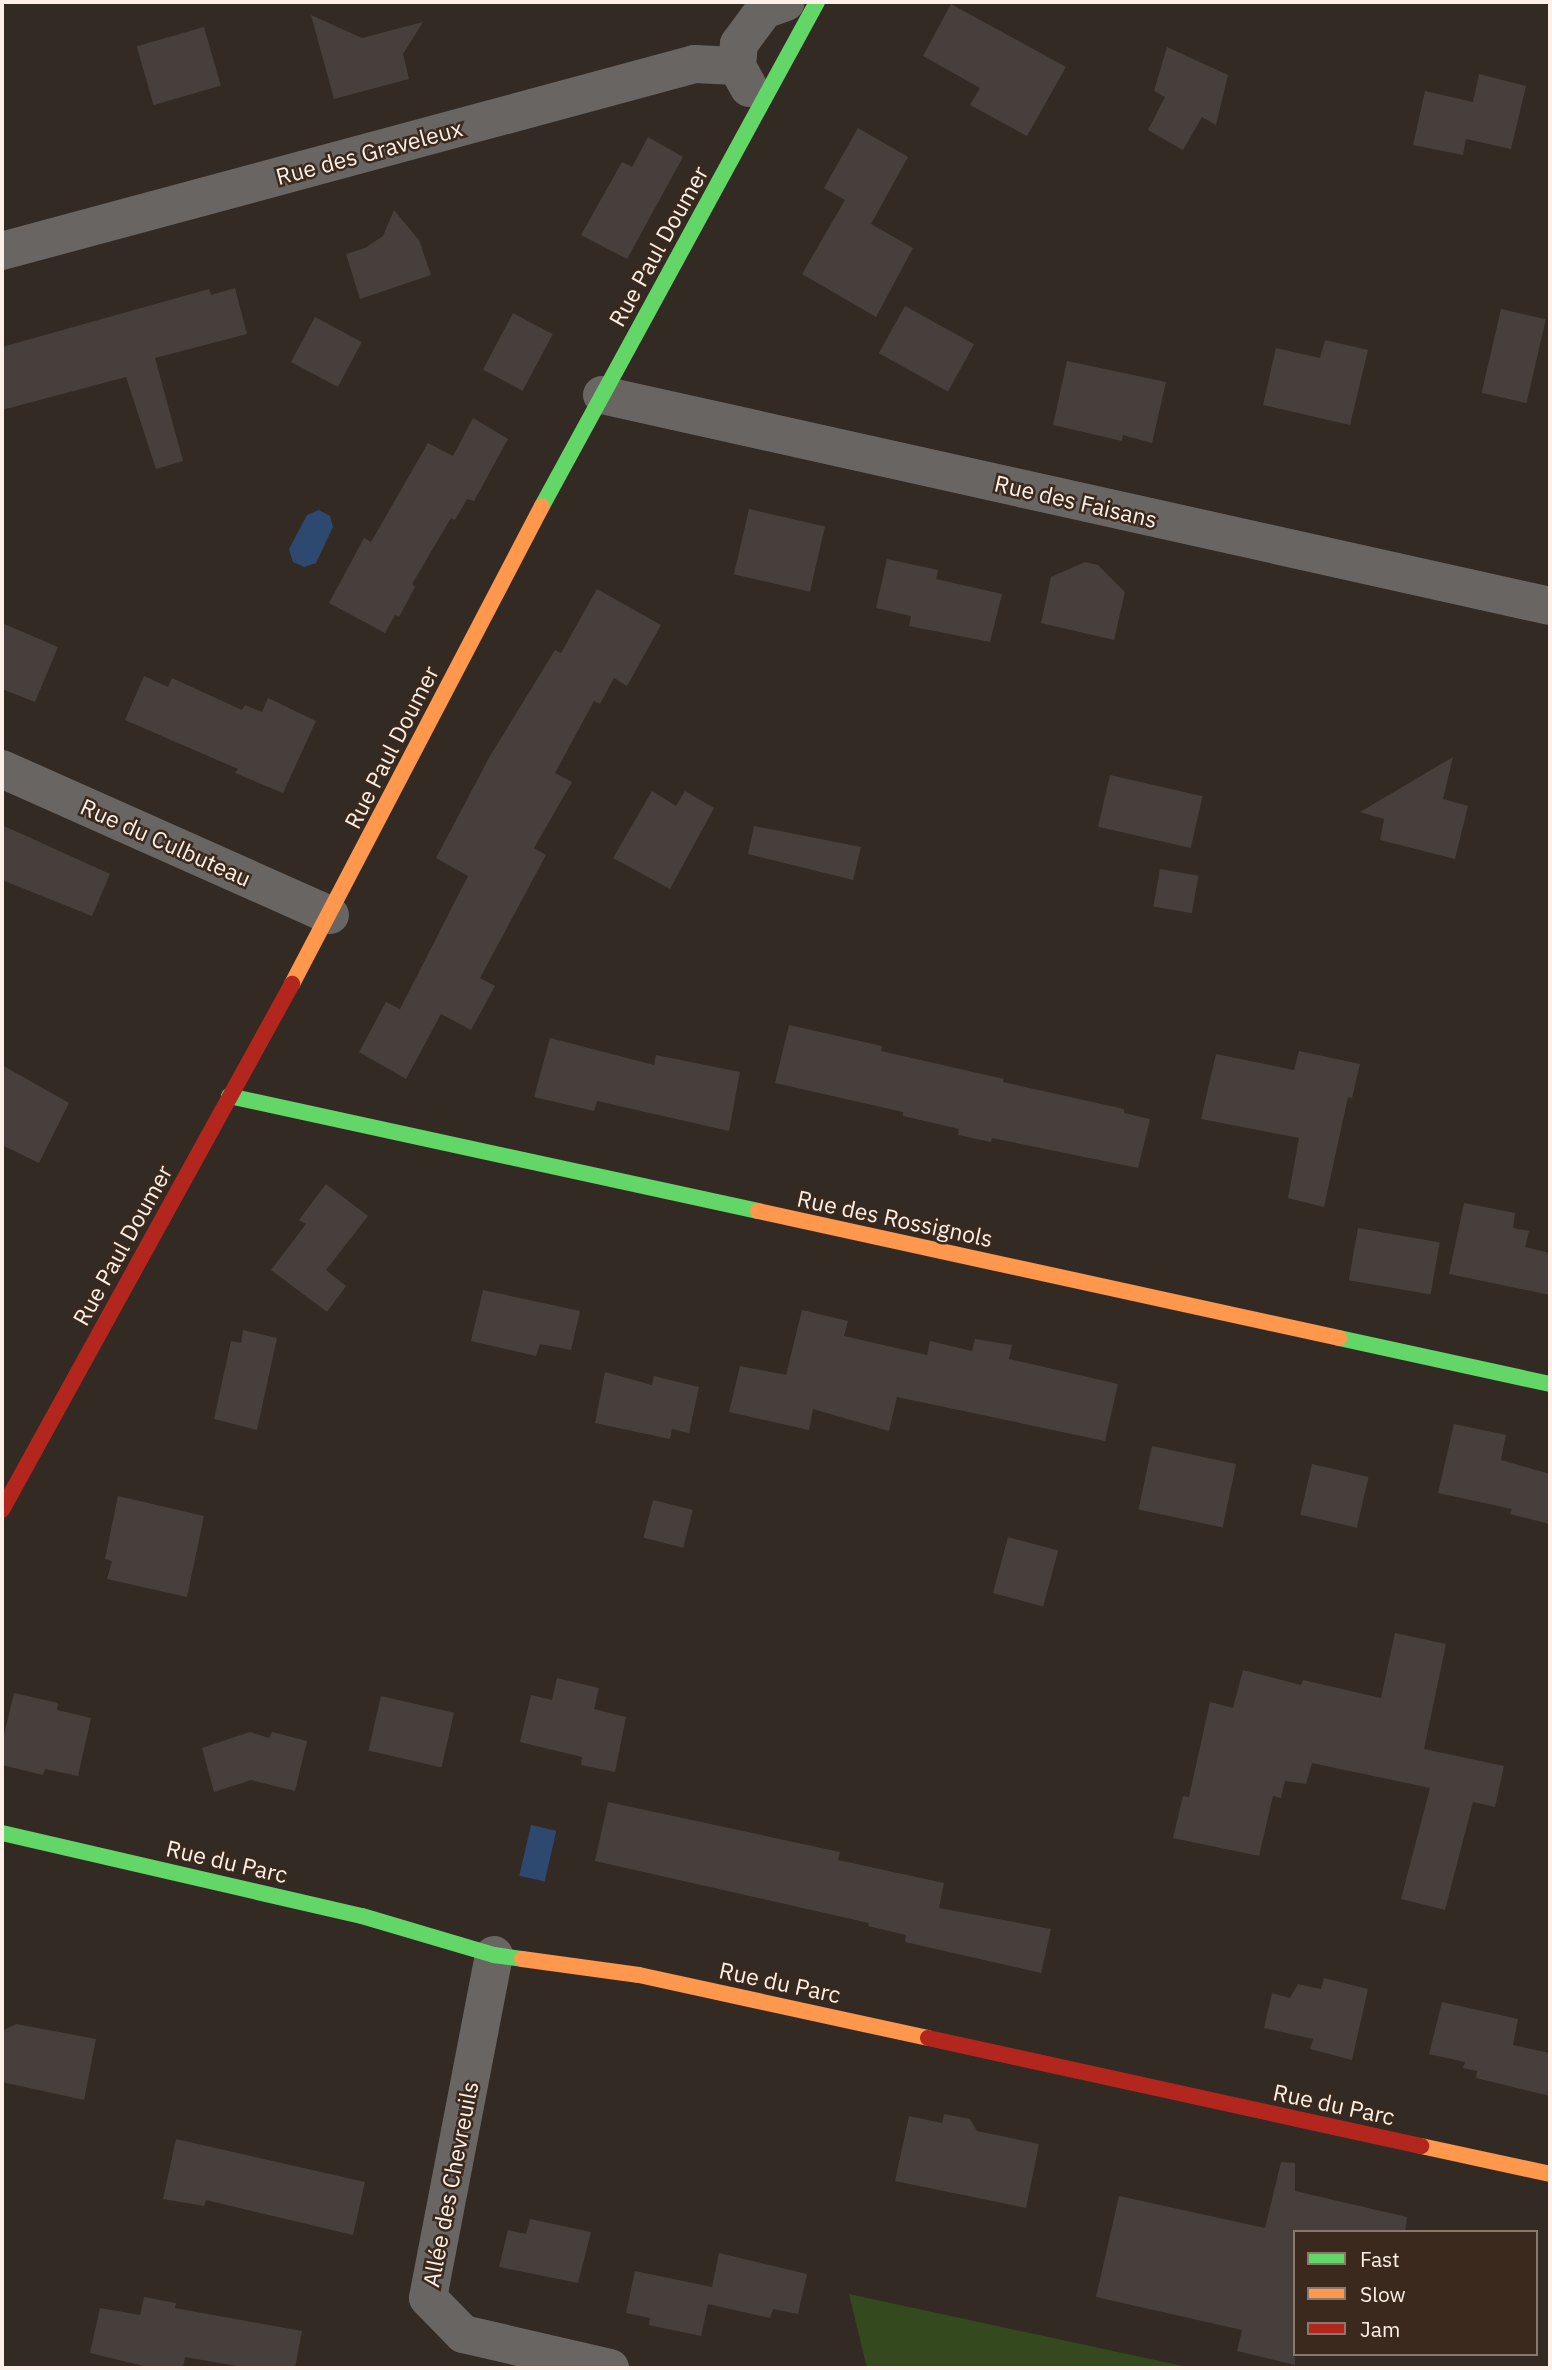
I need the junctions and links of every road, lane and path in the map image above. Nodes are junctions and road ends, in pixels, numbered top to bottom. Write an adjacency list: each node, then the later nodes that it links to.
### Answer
1 (802, 3): 2 (street); 4 (street, Rue Paul Doumer)
2 (741, 13): 3 (street)
3 (737, 66): 4 (street); 5 (street, Rue des Graveleux)
4 (766, 98): 6 (street, Rue Paul Doumer)
5 (2, 251)
6 (602, 395): 7 (street, Rue des Faisans); 9 (street, Rue Paul Doumer)
7 (1550, 606)
8 (2, 769): 9 (street, Rue du Culbuteau)
9 (330, 915): 10 (street, Rue Paul Doumer)
10 (229, 1096): 11 (street, Rue des Rossignols); 12 (street, Rue Paul Doumer)
11 (1550, 1384)
12 (2, 1510)
13 (2, 1833): 14 (street, Rue du Parc)
14 (494, 1955): 15 (street, Rue du Parc); 16 (street, Allée des Chevreuils)
15 (1550, 2174)
16 (610, 2368)

